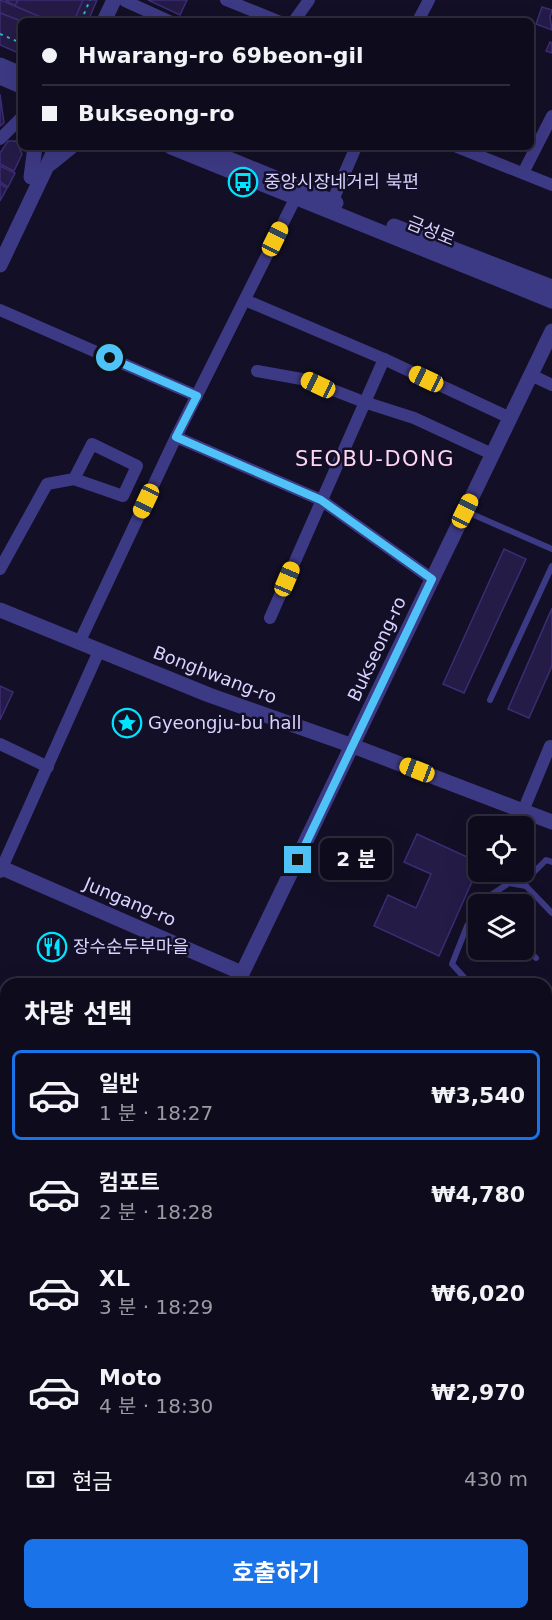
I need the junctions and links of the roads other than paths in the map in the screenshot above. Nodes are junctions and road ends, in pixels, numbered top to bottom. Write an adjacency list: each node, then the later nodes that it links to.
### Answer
1 (114, 0): 6 (street)
2 (125, 0): 7 (street); 8 (street)
3 (226, 0): 9 (street)
4 (309, 0): 10 (street)
5 (429, 0): 11 (street)
6 (105, 18)
7 (116, 18)
8 (164, 18)
9 (271, 18)
10 (296, 18)
11 (420, 18)
12 (0, 65): 14 (street)
13 (0, 77): 15 (street)
14 (18, 77)
15 (18, 78)
16 (552, 116): 27 (street)
17 (18, 120): 18 (street)
18 (0, 139)
19 (35, 150): 28 (street)
20 (44, 150): 28 (street)
21 (54, 150): 28 (street)
22 (67, 150): 28 (street)
23 (178, 150): 30 (street, 금성로)
24 (207, 150): 31 (street)
25 (354, 150): 31 (street)
26 (466, 150): 27 (street)
27 (523, 173): 29 (street)
28 (37, 175): 32 (street); 33 (street)
29 (552, 185)
30 (295, 199): 31 (street, 금성로); 35 (street)
31 (327, 203): 34 (street, 금성로); 36 (street, 금성로)
32 (0, 241)
33 (0, 265)
34 (552, 286)
35 (245, 300): 39 (street); 43 (street)
36 (552, 301)
37 (0, 310): 43 (street)
38 (552, 331): 41 (street, Bukseong-ro)
39 (384, 359): 44 (street); 45 (street)
40 (257, 371): 44 (street)
41 (531, 375): 42 (street); 45 (street, Bukseong-ro)
42 (552, 385)
43 (197, 396): 46 (street)
44 (364, 402): 47 (street); 49 (street)
45 (510, 418): 47 (street, Bukseong-ro)
46 (176, 437): 49 (street); 57 (street)
47 (492, 454): 50 (street, Bukseong-ro)
48 (74, 479): 48 (street); 53 (street)
49 (321, 500): 54 (street); 56 (street)
50 (465, 511): 51 (lane); 54 (street, Bukseong-ro)
51 (552, 549)
52 (552, 566): 59 (lane)
53 (0, 569)
54 (432, 579): 61 (street, Bukseong-ro)
55 (0, 610): 57 (street, Bonghwang-ro)
56 (270, 618)
57 (79, 643): 58 (street, Bonghwang-ro)
58 (99, 651): 61 (street, Bonghwang-ro); 63 (street, Jungang-ro)
59 (490, 700)
60 (0, 744): 63 (street)
61 (353, 746): 64 (street, Bonghwang-ro); 72 (street, Bukseong-ro)
62 (550, 746): 64 (street)
63 (48, 767): 67 (street, Jungang-ro)
64 (523, 811): 65 (street, Bonghwang-ro)
65 (552, 822)
66 (552, 862): 68 (lane)
67 (1, 869): 72 (street, Jungang-ro)
68 (526, 886): 69 (lane); 70 (lane)
69 (493, 894)
70 (552, 913)
71 (468, 925): 73 (lane)
72 (240, 978)
73 (465, 978)

